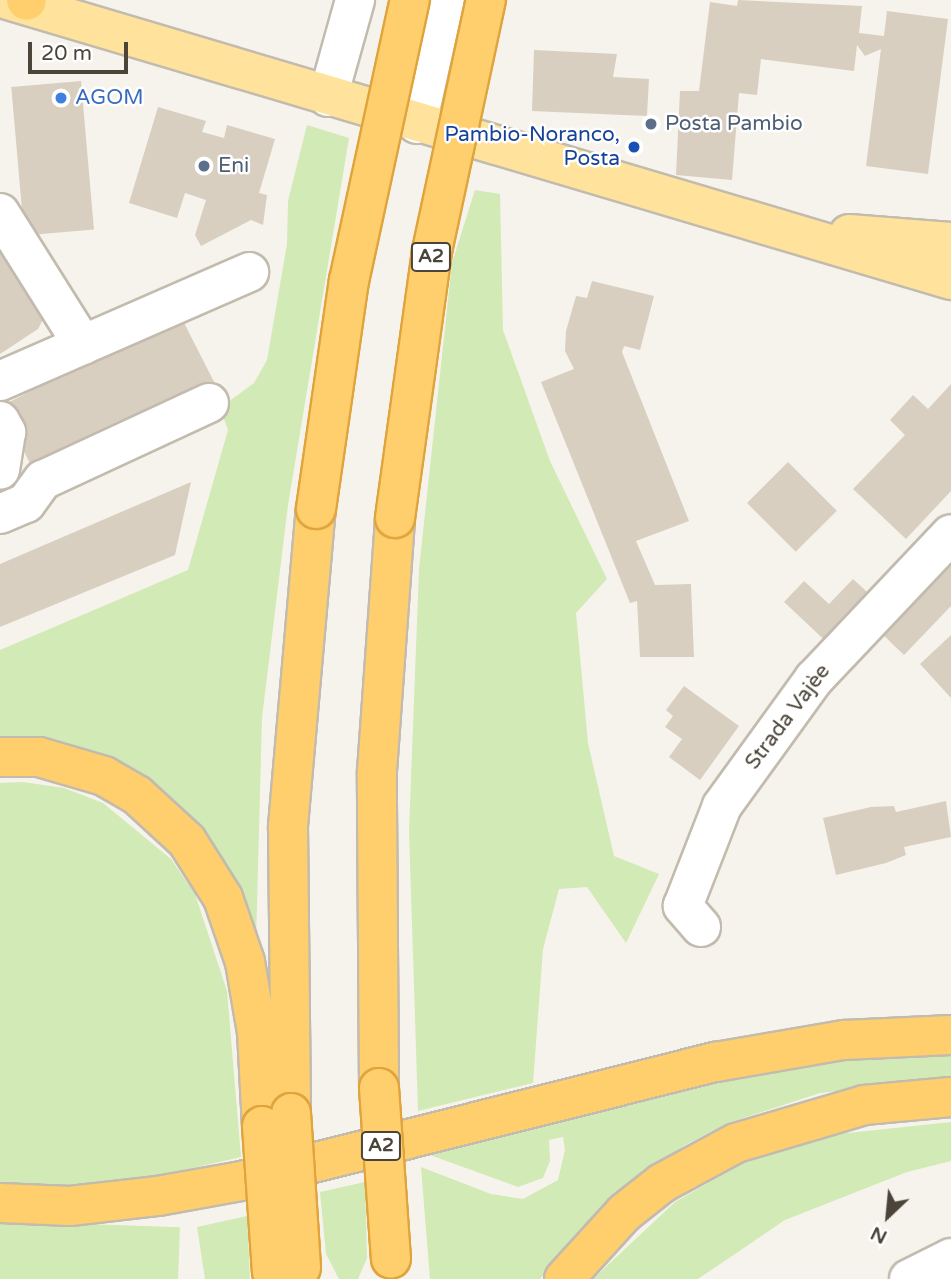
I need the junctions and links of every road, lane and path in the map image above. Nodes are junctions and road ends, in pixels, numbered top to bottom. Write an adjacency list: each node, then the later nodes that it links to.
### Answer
1 (355, 0): 6 (street)
2 (410, 0): 24 (highway, bridge)
3 (445, 0): 7 (street)
4 (486, 0): 27 (highway, A2, bridge)
5 (28, 3): 6 (main road)
6 (328, 97): 7 (main road)
7 (416, 124): 9 (main road)
8 (0, 213): 13 (street)
9 (791, 230): 10 (main road); 12 (main road)
10 (951, 242)
11 (249, 272): 13 (street)
12 (951, 280)
13 (83, 345): 14 (street)
14 (0, 381)
15 (209, 403): 18 (street)
16 (0, 421): 17 (street)
17 (0, 470)
18 (0, 514)
19 (951, 534): 21 (street, Strada Vajèe)
20 (0, 757): 24 (highway)
21 (701, 927)
22 (951, 1035): 25 (highway, A2)
23 (951, 1097): 29 (highway)
24 (276, 1119): 28 (highway, bridge)
25 (0, 1203)
26 (951, 1258): 30 (street)
27 (393, 1273)
28 (287, 1275)
29 (564, 1279)
30 (909, 1279)

